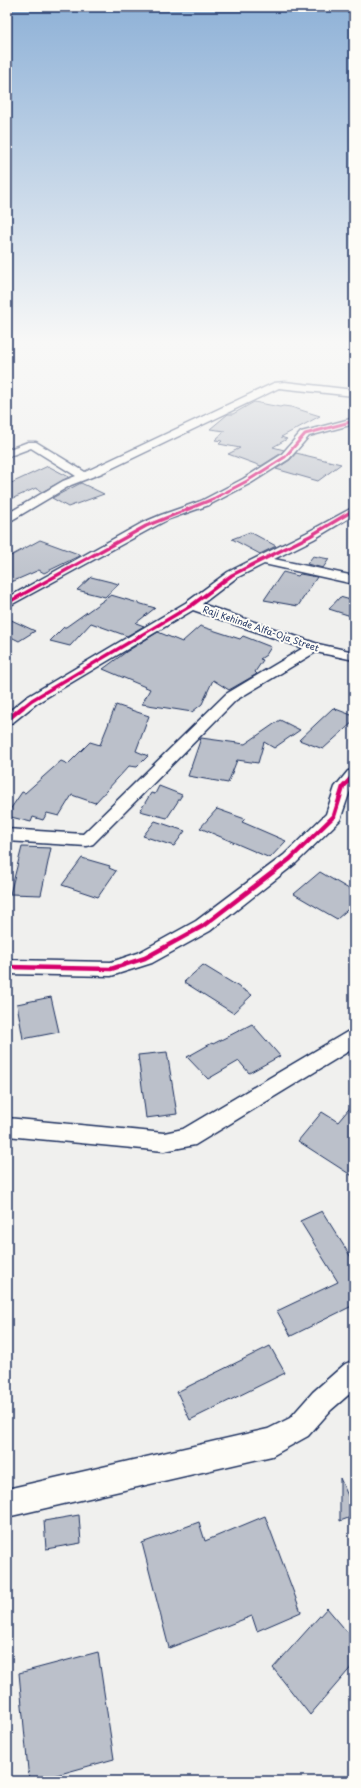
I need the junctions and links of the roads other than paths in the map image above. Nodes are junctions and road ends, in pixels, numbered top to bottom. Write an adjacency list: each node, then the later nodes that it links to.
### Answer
1 (195, 423): 4 (street)
2 (348, 423): 9 (street)
3 (7, 454): 4 (street)
4 (84, 476): 6 (street)
5 (354, 510): 7 (street)
6 (7, 519)
7 (262, 560): 8 (street); 10 (street)
8 (354, 580)
9 (7, 603)
10 (192, 605): 11 (street, Raji Kehinde Alfa-Oja Street); 13 (street)
11 (314, 647): 12 (street, Raji Kehinde Alfa-Oja Street); 15 (street)
12 (354, 656)
13 (7, 720)
14 (354, 775): 16 (street)
15 (7, 835)
16 (7, 967)
17 (354, 1038): 18 (street)
18 (7, 1127)
19 (354, 1373): 20 (street)
20 (7, 1503)

